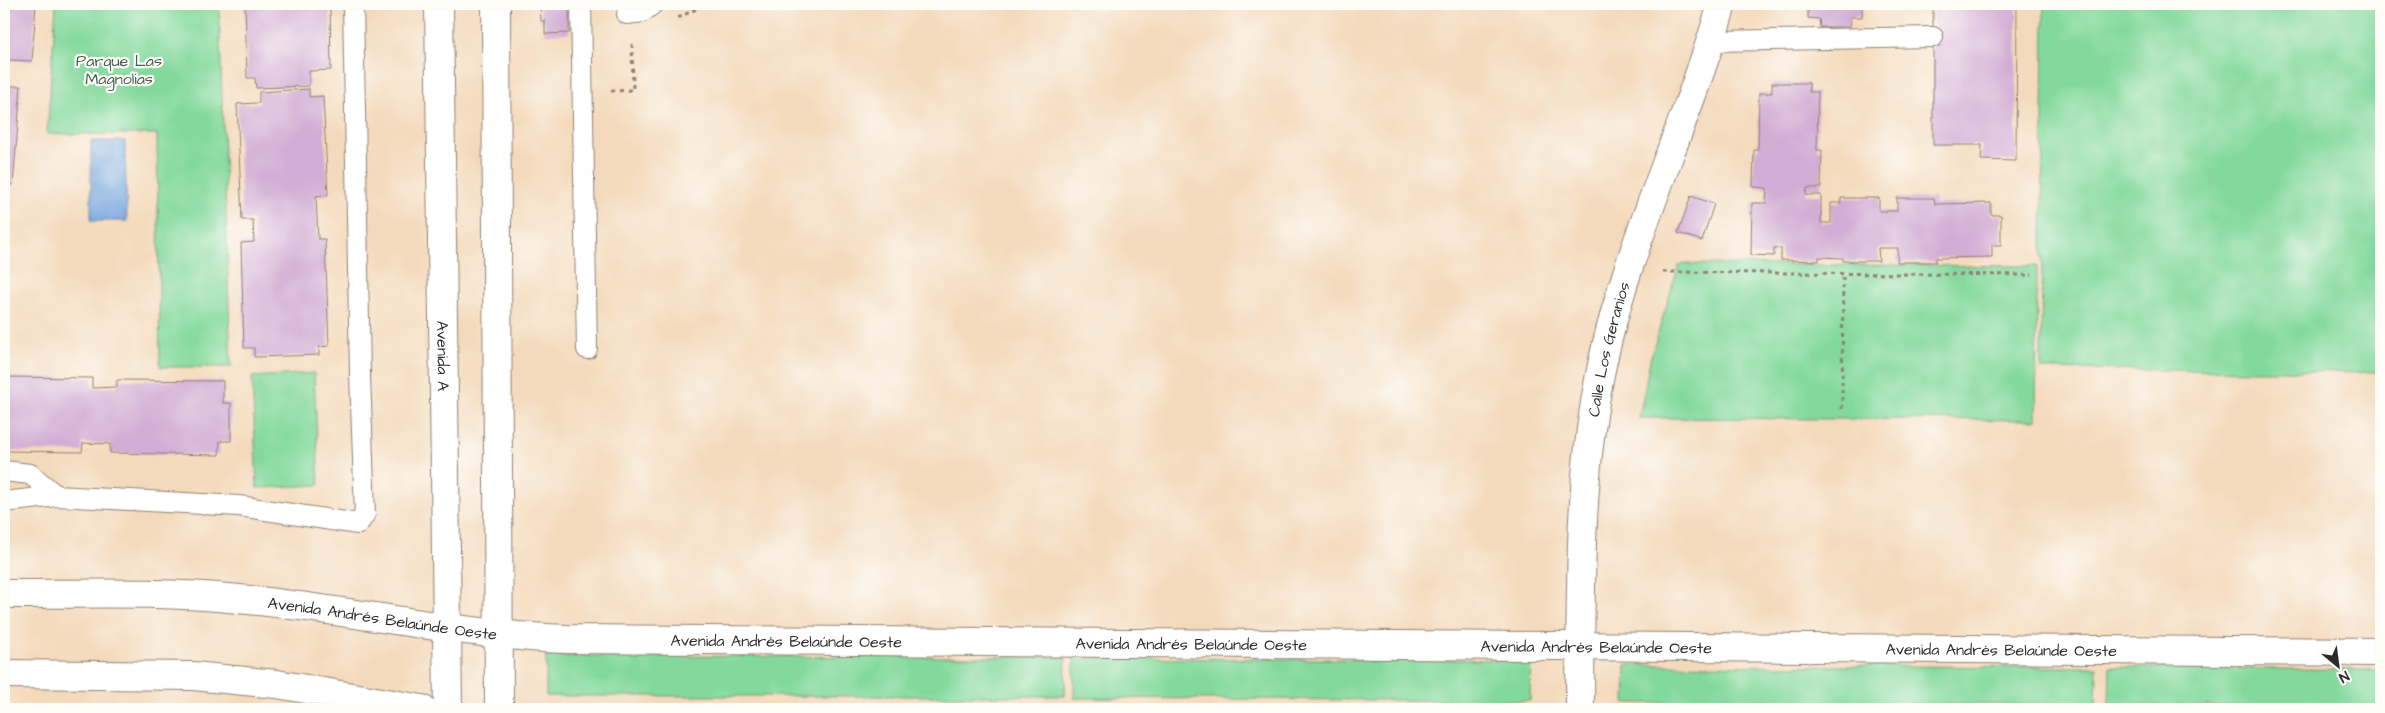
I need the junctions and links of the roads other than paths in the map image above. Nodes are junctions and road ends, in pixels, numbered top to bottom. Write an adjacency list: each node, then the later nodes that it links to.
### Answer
1 (353, 4): 12 (lane)
2 (439, 4): 15 (street, Avenida A)
3 (496, 4): 16 (street)
4 (581, 4): 10 (lane)
5 (653, 4): 7 (lane)
6 (1722, 4): 9 (street, Calle Los Geranios)
7 (627, 14)
8 (1933, 37): 9 (lane)
9 (1712, 41): 17 (street, Calle Los Geranios)
10 (587, 349)
11 (4, 471): 12 (lane)
12 (57, 496): 13 (lane)
13 (4, 502)
14 (4, 594): 15 (street, Avenida Andrés Belaúnde Oeste)
15 (447, 629): 16 (street, Avenida Andrés Belaúnde Oeste); 21 (street, Avenida A)
16 (499, 634): 17 (street, Avenida Andrés Belaúnde Oeste); 22 (street)
17 (1580, 646): 18 (street, Avenida Andrés Belaúnde Oeste); 23 (street, Calle Los Geranios)
18 (2381, 652)
19 (4, 674): 20 (street)
20 (422, 709)
21 (448, 709)
22 (499, 709)
23 (1580, 709)

